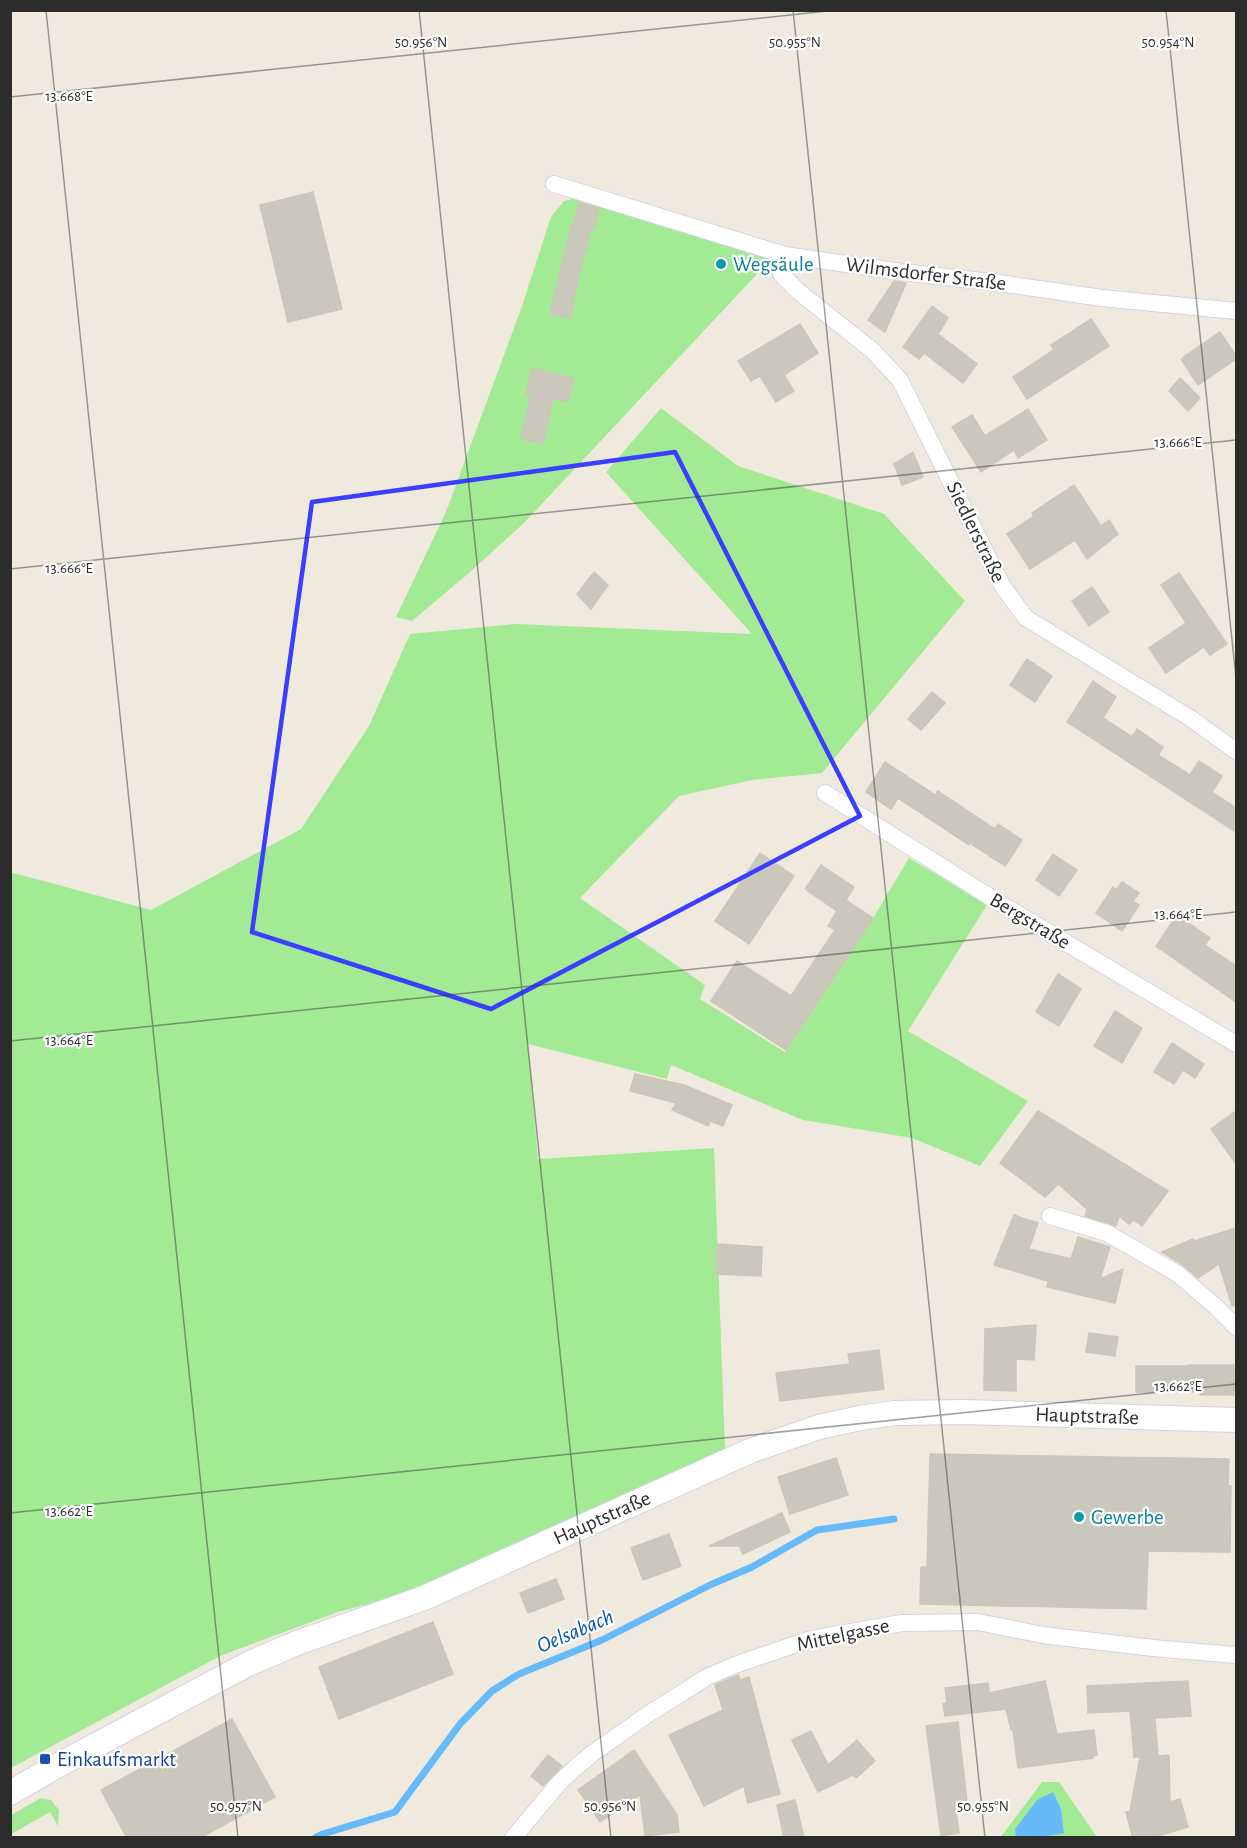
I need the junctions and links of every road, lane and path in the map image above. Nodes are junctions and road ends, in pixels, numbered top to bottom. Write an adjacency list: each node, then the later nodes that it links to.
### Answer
1 (554, 184): 2 (street, Wilmsdorfer Straße)
2 (785, 255): 3 (street, Wilmsdorfer Straße); 4 (street, Siedlerstraße)
3 (1236, 310)
4 (1236, 752)
5 (825, 793): 6 (street, Bergstraße)
6 (1236, 1044)
7 (1050, 1216): 8 (street)
8 (1236, 1327)
9 (1236, 1420): 11 (main road, Hauptstraße)
10 (1236, 1655): 12 (street, Mittelgasse)
11 (10, 1793)
12 (513, 1838)

